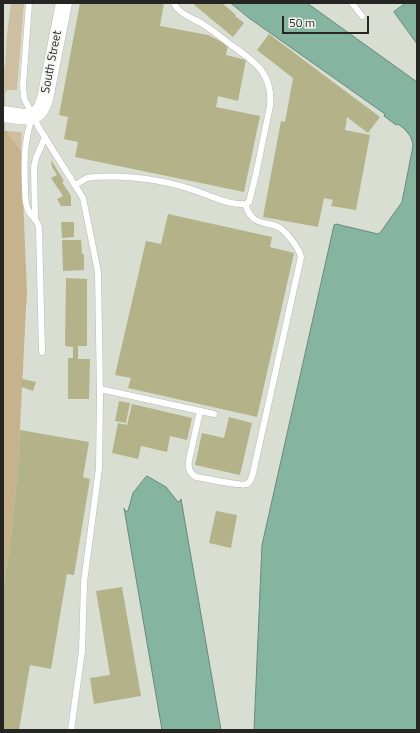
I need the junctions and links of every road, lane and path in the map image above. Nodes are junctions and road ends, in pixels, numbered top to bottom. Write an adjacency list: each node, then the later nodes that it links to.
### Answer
1 (29, 3): 7 (lane)
2 (64, 3): 7 (street, South Street)
3 (174, 3): 10 (lane)
4 (352, 3): 5 (lane)
5 (362, 16)
6 (3, 114): 7 (street)
7 (33, 116): 8 (lane); 11 (lane)
8 (45, 137): 9 (lane); 11 (lane)
9 (75, 185): 10 (lane); 13 (lane)
10 (245, 204): 14 (lane)
11 (35, 219): 12 (lane)
12 (42, 352)
13 (100, 389): 14 (lane); 16 (lane)
14 (200, 411): 15 (lane)
15 (214, 414)
16 (71, 730)

